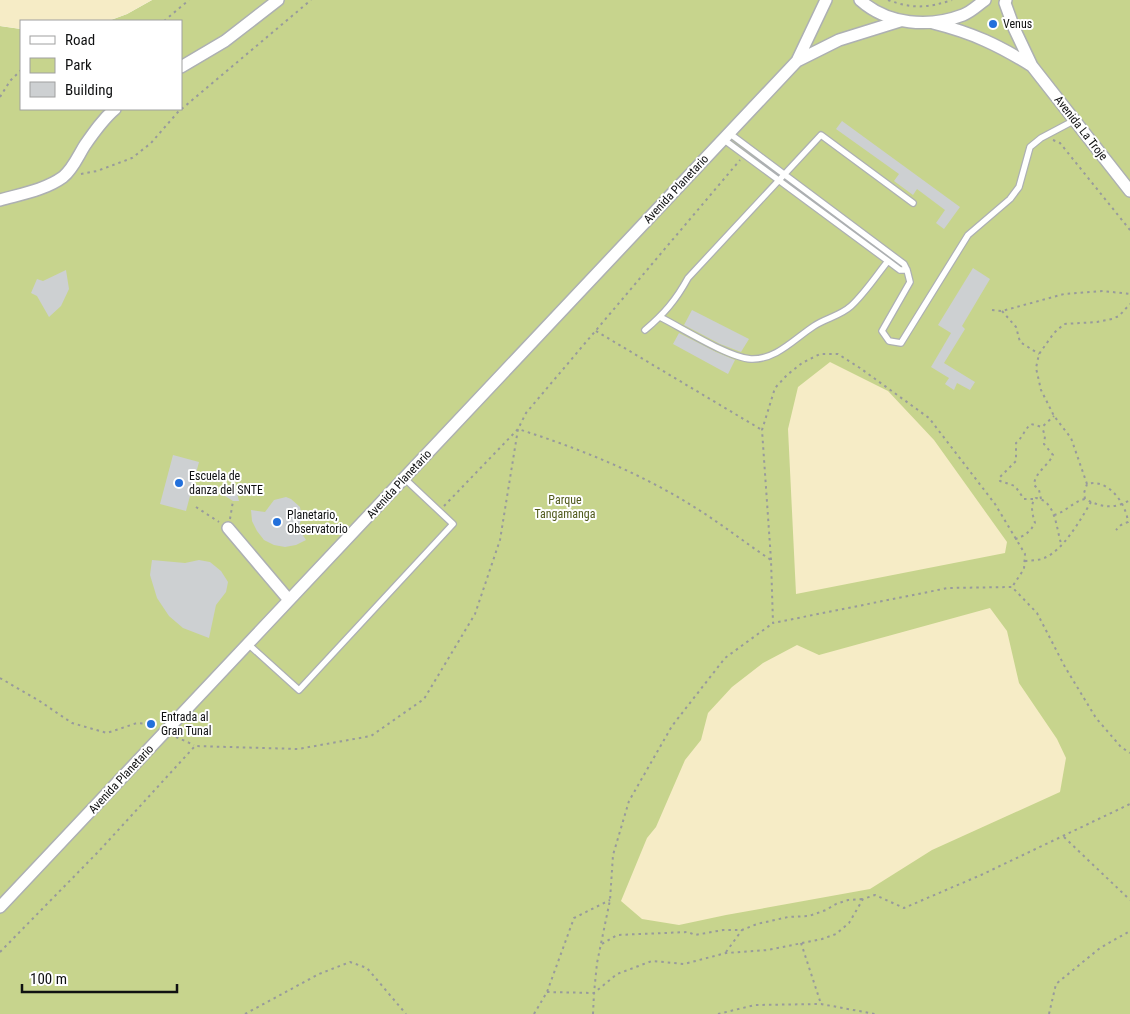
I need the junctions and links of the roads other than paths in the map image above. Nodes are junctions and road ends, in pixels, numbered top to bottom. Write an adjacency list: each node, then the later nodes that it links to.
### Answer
1 (278, 0): 9 (street)
2 (826, 0): 8 (street, Avenida Planetario)
3 (860, 0): 6 (street)
4 (985, 0): 7 (street)
5 (1006, 0): 10 (street, Avenida La Troje)
6 (900, 21): 7 (street); 8 (street, Avenida Planetario)
7 (933, 23): 10 (street, Avenida La Troje)
8 (797, 61): 13 (street, Avenida Planetario)
9 (182, 66)
10 (1032, 66): 12 (street, Avenida La Troje)
11 (114, 110): 17 (street)
12 (1074, 120): 16 (street, Avenida La Troje); 20 (lane)
13 (726, 136): 14 (lane); 15 (lane); 23 (street, Avenida Planetario)
14 (784, 175): 15 (lane); 18 (lane); 20 (lane)
15 (779, 180): 19 (lane); 21 (lane)
16 (1130, 191)
17 (0, 200)
18 (912, 203)
19 (888, 261): 20 (lane); 21 (lane)
20 (908, 270)
21 (660, 317): 22 (lane)
22 (645, 330)
23 (404, 478): 25 (street, Avenida Planetario); 26 (lane)
24 (228, 528): 25 (street)
25 (289, 600): 26 (street, Avenida Planetario)
26 (248, 644): 27 (street, Avenida Planetario)
27 (0, 907)

